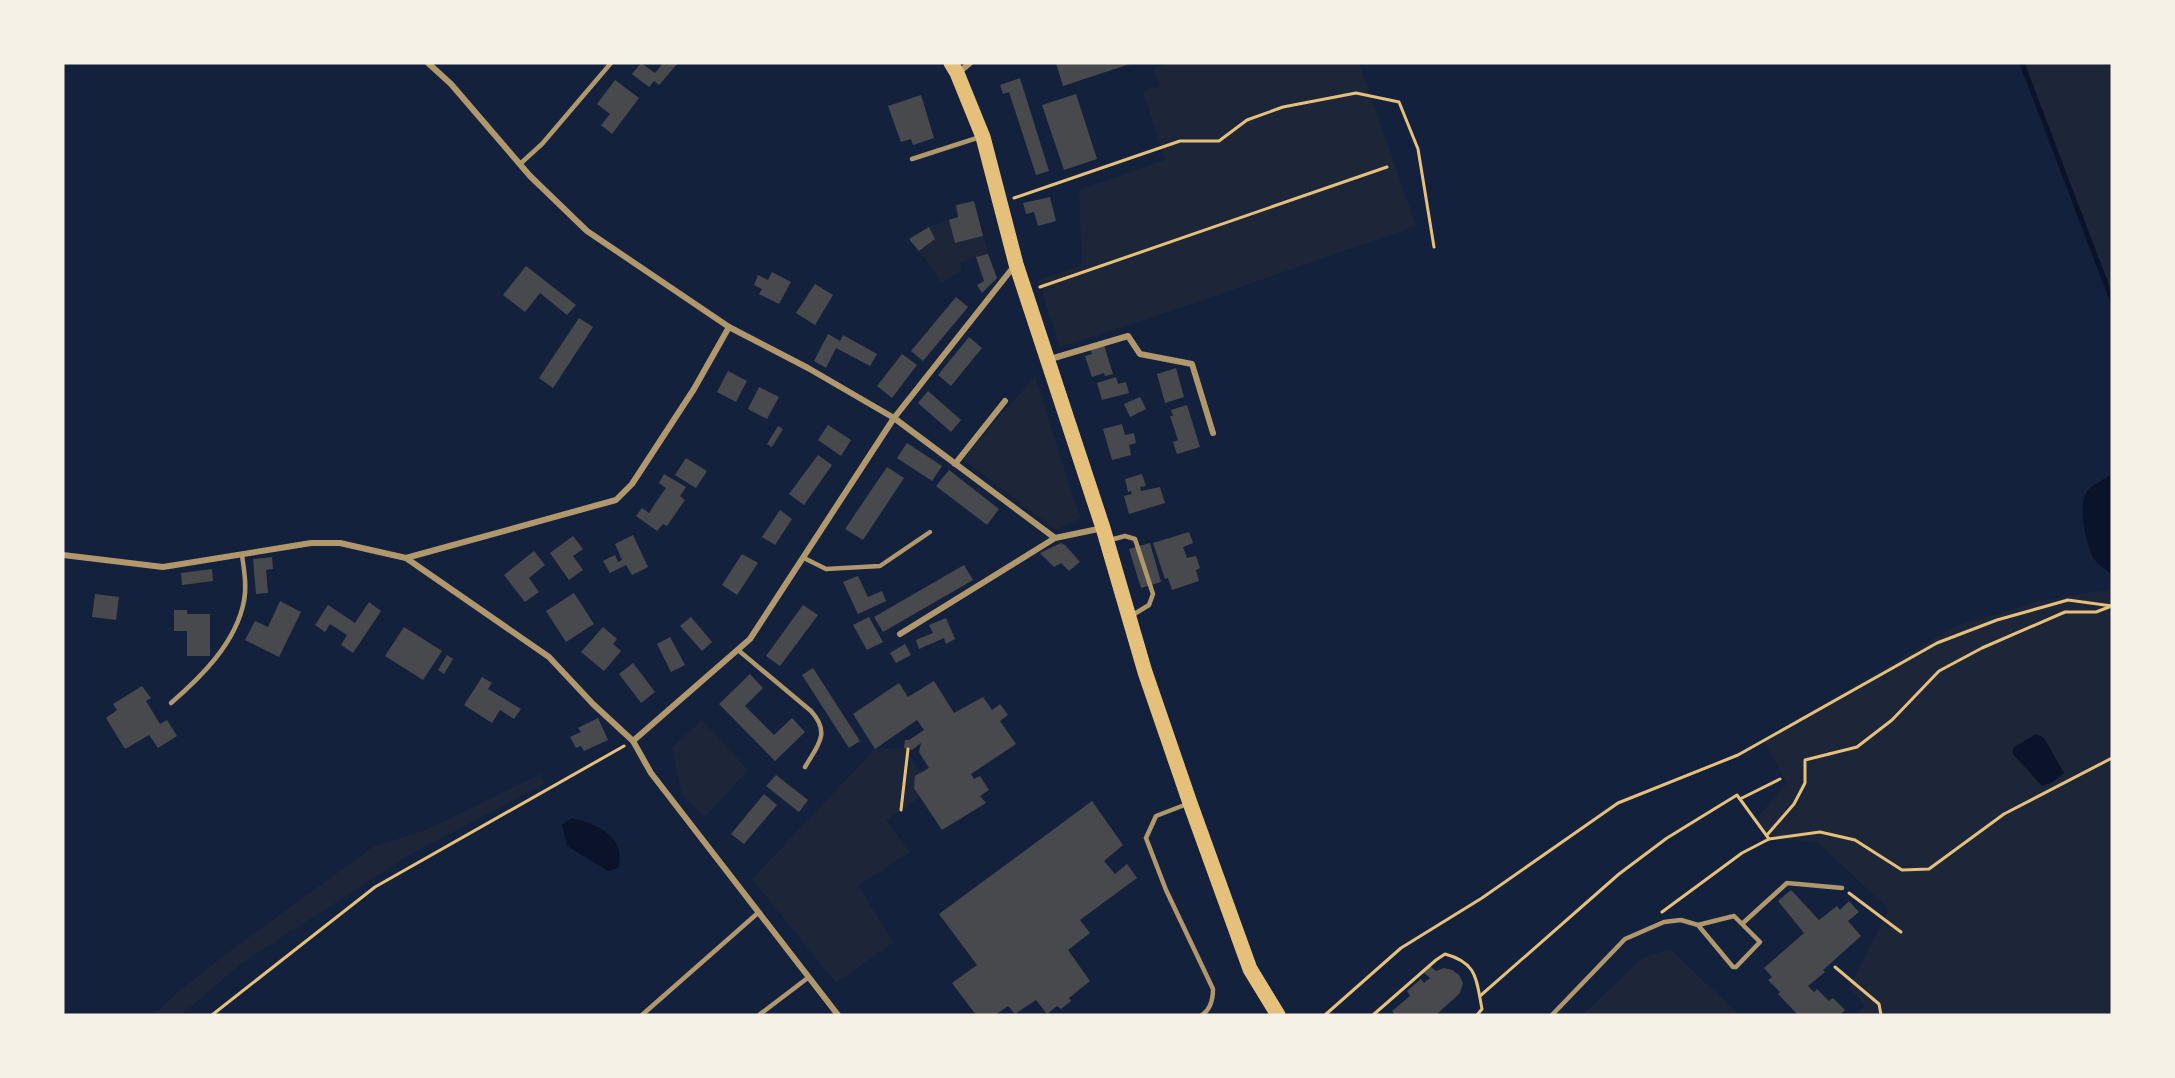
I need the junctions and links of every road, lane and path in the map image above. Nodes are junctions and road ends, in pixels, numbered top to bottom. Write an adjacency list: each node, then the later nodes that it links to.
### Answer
1 (428, 63): 7 (street)
2 (611, 63): 7 (lane)
3 (970, 63): 4 (street)
4 (954, 68): 5 (main road)
5 (982, 137): 6 (lane); 9 (main road)
6 (912, 159)
7 (520, 164): 13 (street)
8 (1387, 167): 12 (path)
9 (1000, 203): 10 (path); 11 (main road)
10 (1434, 247)
11 (1016, 264): 12 (main road); 16 (street)
12 (1025, 293): 14 (main road)
13 (729, 327): 16 (street); 24 (street)
14 (1046, 360): 17 (street); 20 (main road)
15 (1005, 401): 18 (street)
16 (894, 418): 18 (street); 25 (street)
17 (1212, 433)
18 (955, 464): 21 (street)
19 (930, 532): 25 (lane)
20 (1105, 534): 21 (street); 27 (main road); 27 (lane)
21 (1055, 537): 28 (street)
22 (63, 555): 23 (street)
23 (242, 555): 24 (street); 30 (lane)
24 (406, 558): 31 (street)
25 (804, 558): 29 (street)
26 (2111, 606): 39 (path); 55 (path)
27 (1130, 616): 37 (main road)
28 (900, 634)
29 (738, 650): 31 (street); 34 (lane)
30 (171, 703)
31 (633, 741): 41 (street); 49 (path)
32 (908, 749): 38 (path)
33 (2112, 758): 39 (path)
34 (805, 767)
35 (1780, 779): 36 (path)
36 (1740, 799): 39 (path); 48 (path)
37 (1190, 803): 53 (lane); 54 (main road)
38 (901, 810)
39 (1768, 837): 42 (path)
40 (1842, 888): 43 (lane); 45 (path)
41 (759, 912): 47 (street); 50 (lane)
42 (1661, 913)
43 (1743, 923): 44 (lane); 44 (lane)
44 (1698, 925): 58 (lane)
45 (1901, 932)
46 (1835, 967): 59 (path)
47 (809, 977): 51 (lane); 52 (street)
48 (1480, 996): 56 (path); 57 (path)
49 (212, 1015)
50 (642, 1015)
51 (759, 1015)
52 (838, 1015)
53 (1202, 1015)
54 (1278, 1015)
55 (1325, 1015)
56 (1373, 1015)
57 (1477, 1015)
58 (1552, 1015)
59 (1881, 1015)

